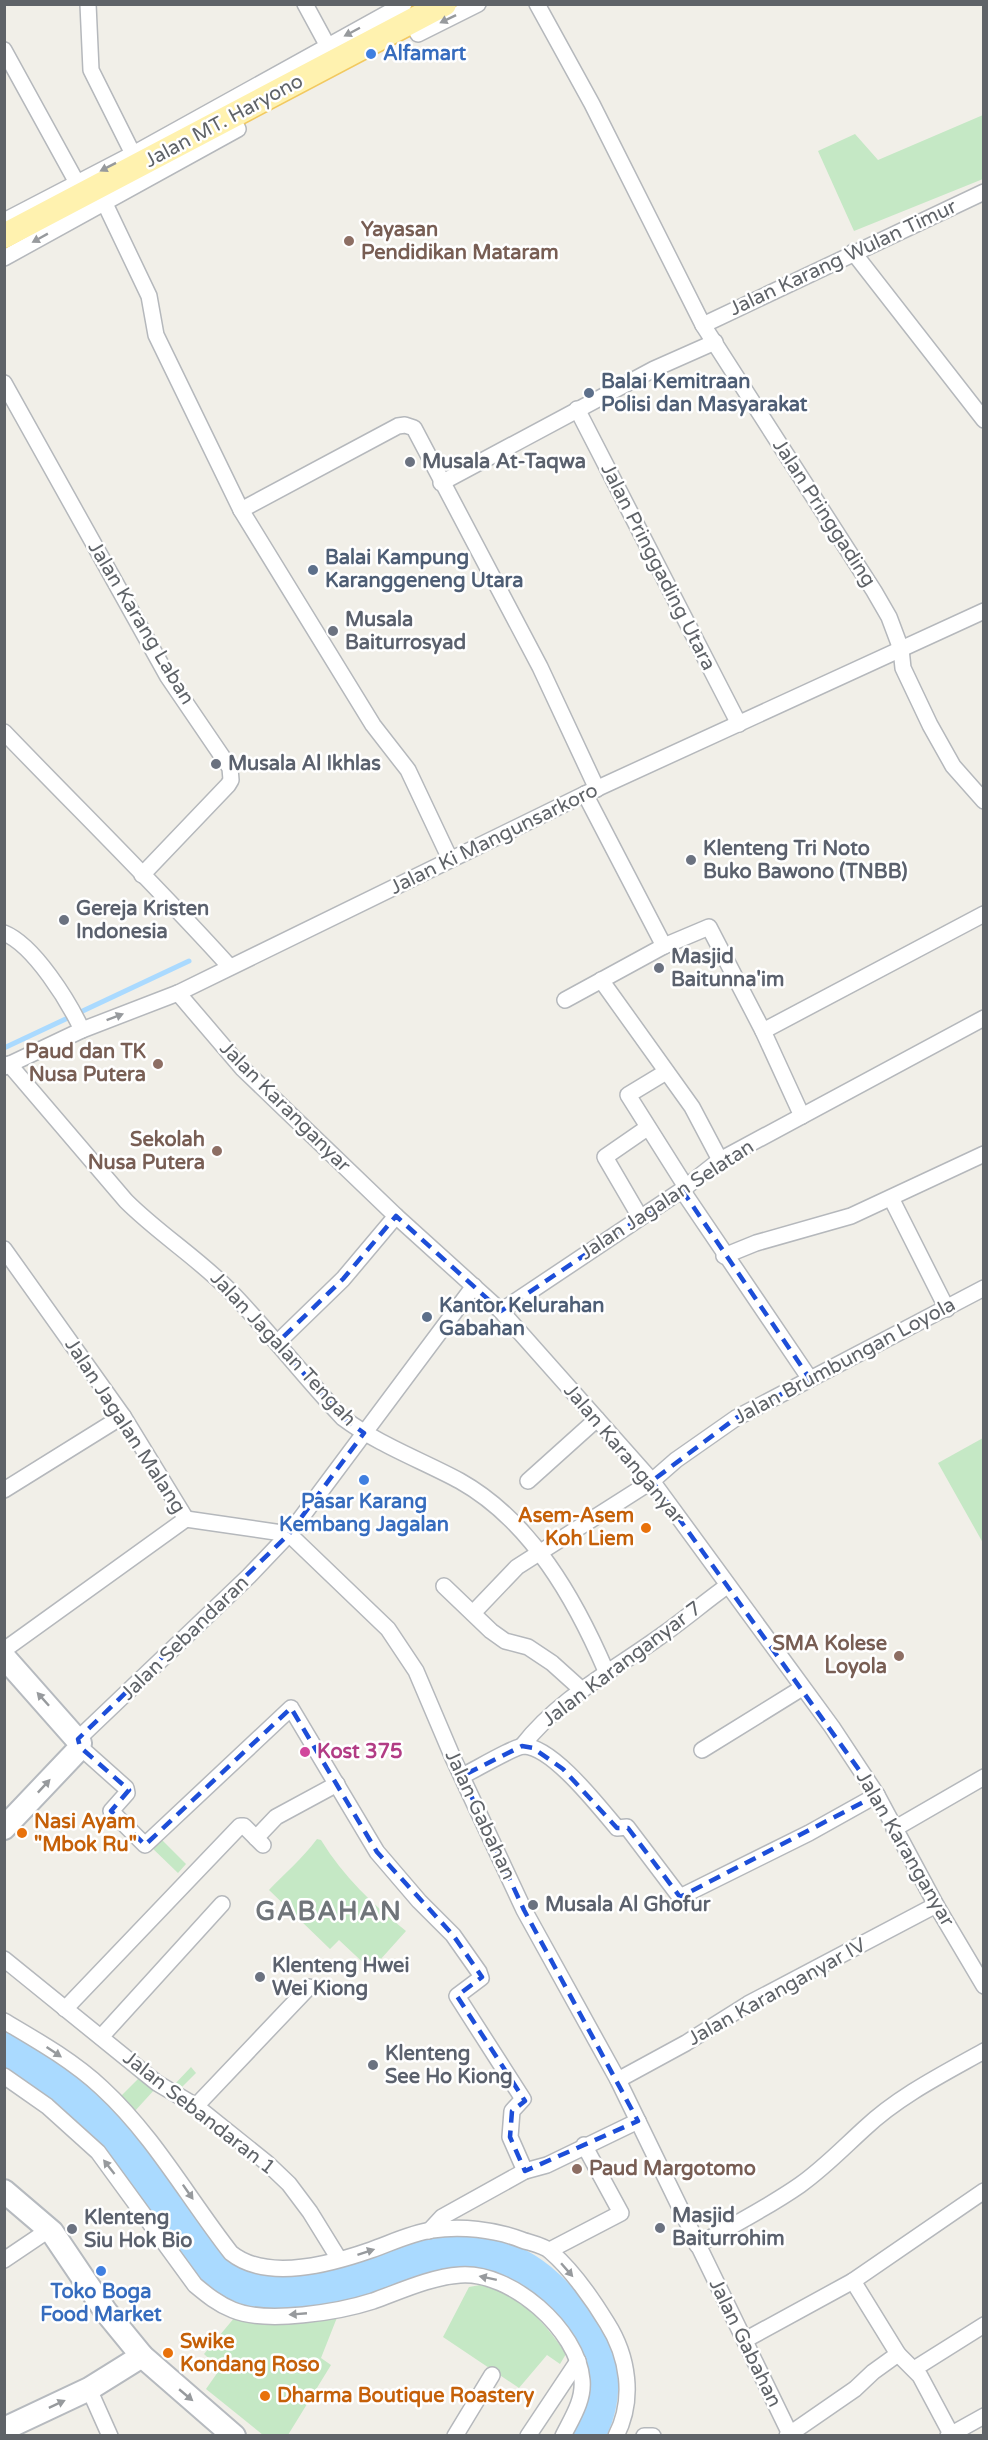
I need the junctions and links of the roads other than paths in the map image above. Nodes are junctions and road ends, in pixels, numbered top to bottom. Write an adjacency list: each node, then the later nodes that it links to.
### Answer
1 (88, 4): 11 (street)
2 (305, 4): 8 (street)
3 (478, 4): 6 (street, one-way to 6)
4 (537, 4): 19 (street, Jalan Pringgading)
5 (436, 6): 6 (main road, Jalan MT. Haryono)
6 (412, 20): 8 (main road, Jalan MT. Haryono, one-way to 8)
7 (4, 50): 12 (street)
8 (325, 66): 9 (main road, Jalan MT. Haryono)
9 (283, 80): 10 (main road, Jalan MT. Haryono); 11 (street)
10 (235, 123): 11 (main road, Jalan MT. Haryono); 12 (street)
11 (136, 160): 12 (main road, Jalan MT. Haryono, one-way to 12)
12 (90, 192): 14 (main road, Jalan MT. Haryono); 15 (street); 25 (street)
13 (984, 192): 17 (street, Jalan Karang Wulan Timur)
14 (63, 215): 16 (main road, Jalan MT. Haryono); 18 (street, one-way to 18)
15 (4, 221)
16 (4, 236)
17 (853, 252): 19 (street, Jalan Karang Wulan Timur); 23 (street)
18 (4, 258)
19 (703, 325): 20 (street, Jalan Pringgading)
20 (715, 342): 22 (street); 27 (street, Jalan Pringgading)
21 (4, 383): 33 (street, Jalan Karang Laban)
22 (577, 409): 24 (street); 28 (street, Jalan Pringgading Utara)
23 (984, 420)
24 (441, 483): 25 (street); 30 (street)
25 (241, 510): 32 (street)
26 (984, 611): 27 (street, Jalan Ki Mangunsarkoro)
27 (901, 649): 28 (street, Jalan Ki Mangunsarkoro); 31 (street, Jalan Pringgading)
28 (739, 724): 30 (street, Jalan Ki Mangunsarkoro)
29 (4, 732): 33 (street)
30 (591, 792): 32 (street, Jalan Ki Mangunsarkoro); 36 (street)
31 (984, 801)
32 (450, 859): 37 (street, Jalan Ki Mangunsarkoro)
33 (142, 875): 37 (street)
34 (984, 914): 43 (street)
35 (4, 933): 42 (street)
36 (664, 946): 38 (street); 43 (street)
37 (229, 966): 39 (street, Jalan Ki Mangunsarkoro)
38 (601, 980): 40 (street); 45 (street)
39 (178, 993): 42 (street, Jalan Ki Mangunsarkoro, one-way to 39); 52 (street, Jalan Karanganyar)
40 (565, 1000)
41 (984, 1018): 46 (street, Jalan Jagalan Selatan)
42 (77, 1020): 44 (street, Jalan Ki Mangunsarkoro)
43 (763, 1031): 46 (street)
44 (7, 1066): 60 (street, Jalan Jagalan Tengah)
45 (666, 1072): 47 (street); 49 (street)
46 (802, 1116): 49 (street, Jalan Jagalan Selatan)
47 (647, 1128): 50 (street); 53 (street)
48 (984, 1154): 51 (street)
49 (720, 1160): 50 (street, Jalan Jagalan Selatan)
50 (684, 1188): 53 (street, Jalan Jagalan Selatan); 55 (street)
51 (891, 1198): 55 (street); 58 (street)
52 (396, 1216): 56 (street, Jalan Karanganyar); 60 (street)
53 (640, 1217): 59 (street, Jalan Jagalan Selatan)
54 (4, 1249): 62 (street, Jalan Jagalan Malang)
55 (724, 1256): 61 (street)
56 (474, 1286): 59 (street, Jalan Karanganyar); 64 (street, Jalan Sebandaran)
57 (984, 1288): 58 (street, Jalan Brumbungan Loyola)
58 (947, 1309): 61 (street, Jalan Brumbungan Loyola)
59 (501, 1311): 63 (street, Jalan Karanganyar)
60 (277, 1343): 64 (street, Jalan Jagalan Tengah)
61 (810, 1379): 66 (street, Jalan Brumbungan Loyola)
62 (123, 1416): 67 (street); 68 (street, Jalan Jagalan Malang)
63 (597, 1419): 65 (street); 66 (street, Jalan Karanganyar)
64 (364, 1433): 69 (street, Jalan Sebandaran); 70 (street, Jalan Jagalan Tengah)
65 (528, 1481)
66 (652, 1481): 70 (street, Jalan Brumbungan Loyola); 72 (street, Jalan Karanganyar)
67 (4, 1490)
68 (186, 1519): 69 (street, Jalan Jagalan Malang); 74 (street)
69 (289, 1534): 79 (street, Jalan Sebandaran); 82 (street, Jalan Gabahan)
70 (538, 1552): 73 (street, Jalan Brumbungan Loyola); 76 (street, Jalan Jagalan Tengah)
71 (444, 1586): 73 (street)
72 (727, 1586): 76 (street, Jalan Karanganyar 7); 77 (street, Jalan Karanganyar)
73 (472, 1613): 78 (street)
74 (4, 1650)
75 (4, 1657): 79 (street, one-way to 75)
76 (606, 1671): 78 (street, Jalan Karanganyar 7)
77 (802, 1688): 81 (street); 85 (street, Jalan Karanganyar)
78 (582, 1690): 80 (street, Jalan Karanganyar 7)
79 (79, 1743): 84 (street); 86 (street, Jalan Sebandaran, one-way to 79)
80 (522, 1746): 82 (street); 85 (street)
81 (702, 1750)
82 (462, 1776): 98 (street, Jalan Gabahan)
83 (984, 1777): 87 (street)
84 (337, 1784): 93 (street); 102 (street)
85 (878, 1795): 87 (street, Jalan Karanganyar)
86 (4, 1828)
87 (894, 1828): 89 (street, Jalan Karanganyar)
88 (222, 1904): 95 (street)
89 (936, 1905): 91 (street, Jalan Karanganyar); 98 (street, Jalan Karanganyar IV)
90 (4, 1959): 93 (street, Jalan Sebandaran 1)
91 (984, 1986)
92 (309, 1988): 99 (street)
93 (65, 2009): 95 (street, Jalan Sebandaran 1)
94 (4, 2021): 109 (street, one-way to 109)
95 (101, 2037): 99 (street, Jalan Sebandaran 1)
96 (984, 2051): 107 (street)
97 (4, 2076): 116 (street, one-way to 97)
98 (618, 2080): 100 (street, Jalan Gabahan)
99 (196, 2106): 109 (street, Jalan Sebandaran 1)
100 (638, 2121): 101 (street); 107 (street, Jalan Gabahan)
101 (584, 2145): 102 (street); 108 (street)
102 (525, 2171): 106 (street)
103 (984, 2191): 111 (street)
104 (4, 2192): 105 (street)
105 (50, 2229): 110 (street); 115 (street)
106 (429, 2230): 108 (street); 109 (street, one-way to 106)
107 (697, 2245): 113 (street, Jalan Gabahan)
108 (550, 2250): 122 (street, one-way to 122)
109 (339, 2259)
110 (4, 2260)
111 (853, 2281): 113 (street); 114 (street)
112 (984, 2325): 117 (street)
113 (745, 2340): 123 (street, Jalan Gabahan)
114 (898, 2354): 117 (street); 123 (street)
115 (142, 2356): 119 (street); 126 (street, one-way to 126)
116 (578, 2361): 128 (street); 129 (street)
117 (914, 2369): 124 (street)
118 (492, 2375): 127 (street)
119 (89, 2389): 121 (street, one-way to 119); 125 (street)
120 (984, 2416): 124 (street)
121 (4, 2429)
122 (620, 2434)
123 (788, 2435)
124 (950, 2435)
125 (110, 2436)
126 (234, 2436)
127 (455, 2436)
128 (528, 2436)
129 (563, 2436)
130 (644, 2436): 131 (street)
131 (653, 2436)

